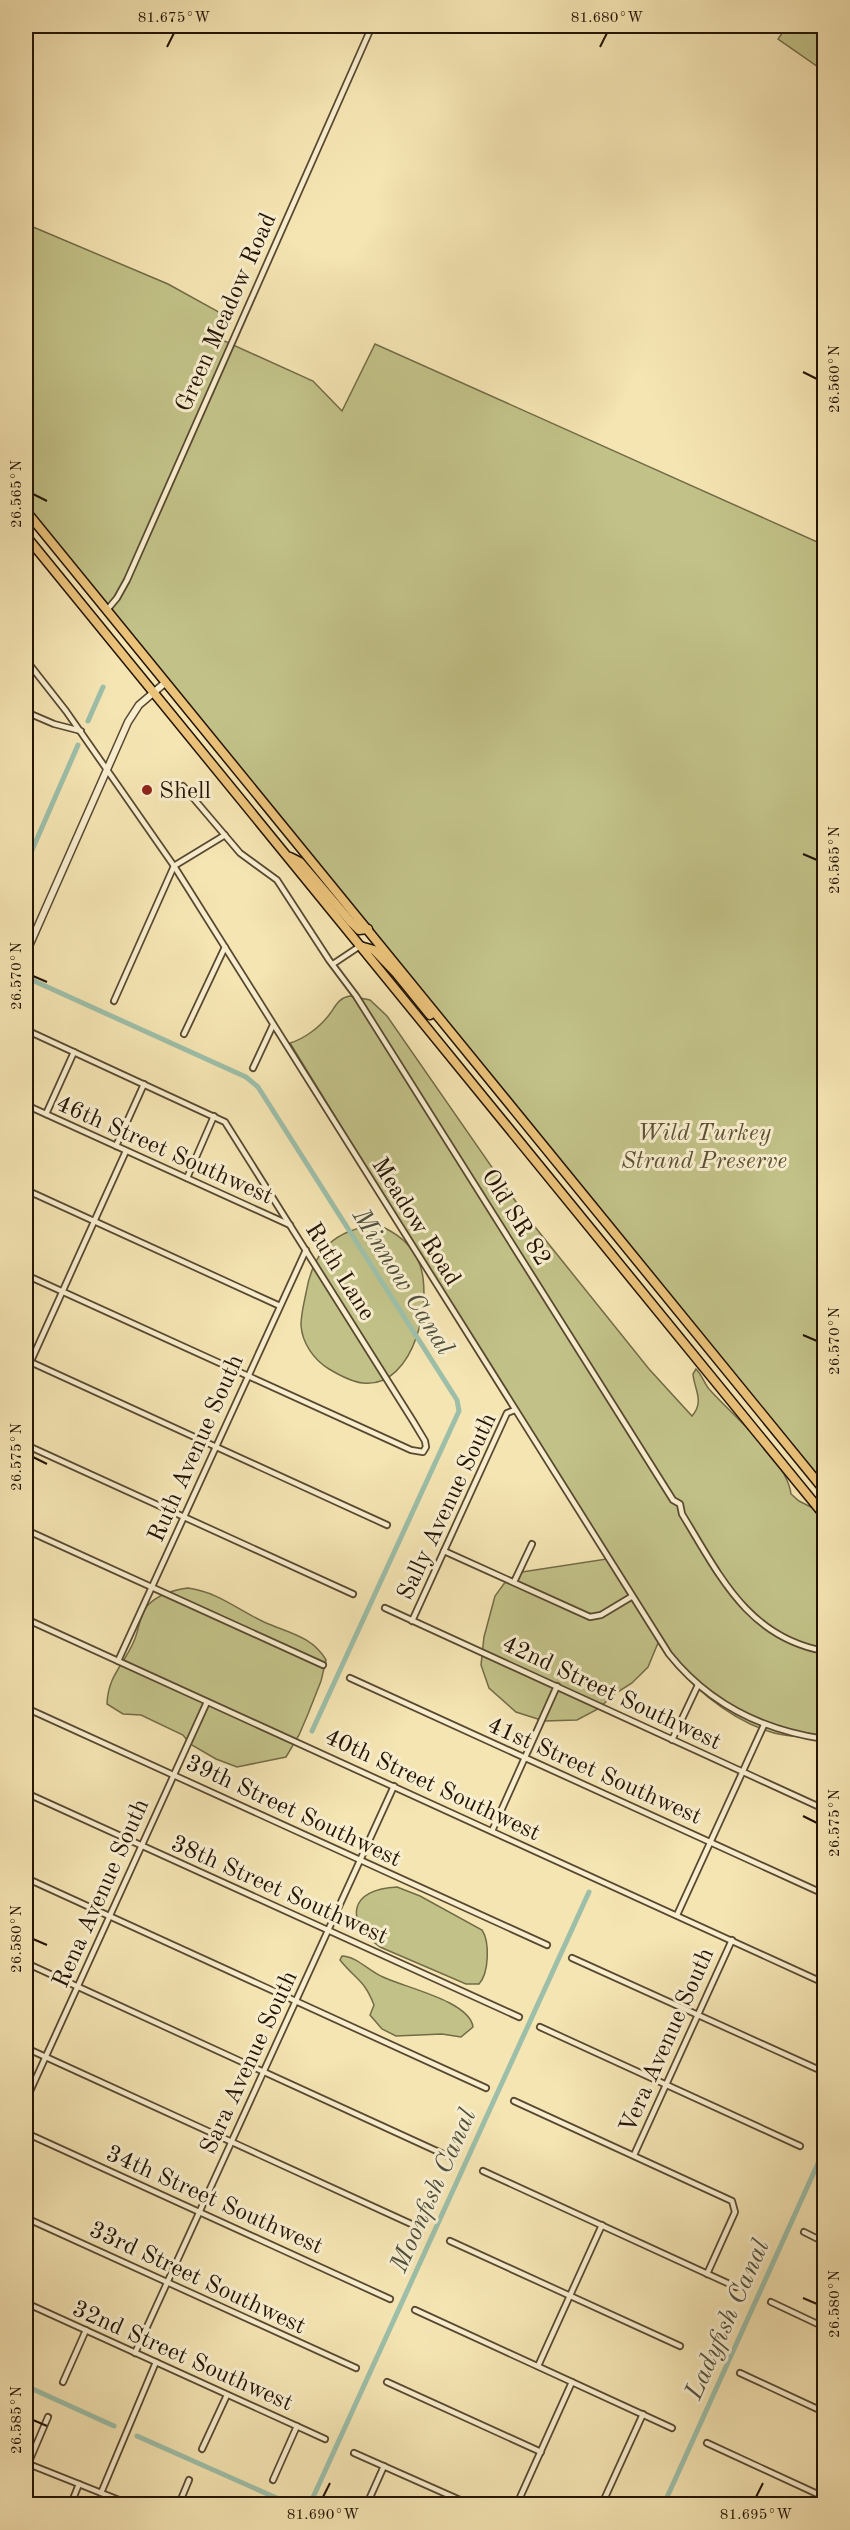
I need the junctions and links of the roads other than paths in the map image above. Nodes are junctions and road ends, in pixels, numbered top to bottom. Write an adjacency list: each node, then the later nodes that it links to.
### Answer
1 (372, 26): 4 (street, Green Meadow Road)
2 (26, 511): 4 (highway)
3 (26, 536): 7 (highway)
4 (106, 610): 6 (highway)
5 (26, 660): 9 (street, Meadow Road)
6 (166, 682): 7 (street); 15 (highway)
7 (153, 693): 10 (street); 13 (highway)
8 (26, 712): 9 (street)
9 (81, 731): 10 (street, Meadow Road)
10 (108, 769): 14 (street, Meadow Road); 18 (street)
11 (183, 786): 12 (street, Old SR 82)
12 (225, 834): 14 (street); 19 (street, Old SR 82)
13 (285, 854): 15 (highway); 16 (highway)
14 (174, 866): 17 (street, Meadow Road); 20 (street)
15 (368, 929): 24 (highway)
16 (360, 946): 19 (street); 24 (highway); 48 (highway)
17 (225, 947): 21 (street, Meadow Road); 23 (street)
18 (26, 953)
19 (333, 964): 61 (street, Old SR 82)
20 (114, 1001)
21 (273, 1025): 26 (street); 44 (street, Meadow Road)
22 (26, 1030): 25 (street)
23 (184, 1034)
24 (456, 1039): 47 (highway)
25 (74, 1052): 27 (street); 29 (street)
26 (253, 1068)
27 (144, 1084): 30 (street); 31 (street)
28 (26, 1105): 29 (street, 46th Street Southwest)
29 (46, 1114): 31 (street, 46th Street Southwest)
30 (214, 1116): 33 (street); 36 (street, Ruth Lane)
31 (116, 1146): 32 (street, 46th Street Southwest)
32 (126, 1151): 33 (street, 46th Street Southwest); 35 (street)
33 (187, 1178): 36 (street, 46th Street Southwest)
34 (26, 1190): 35 (street)
35 (94, 1221): 39 (street); 40 (street)
36 (290, 1225): 37 (street, Ruth Lane)
37 (306, 1250): 40 (street, Ruth Avenue South); 43 (street, Ruth Lane)
38 (26, 1275): 39 (street)
39 (62, 1292): 41 (street); 43 (street)
40 (280, 1306): 43 (street, Ruth Avenue South)
41 (28, 1361): 42 (street); 46 (street)
42 (26, 1372)
43 (248, 1376): 46 (street, Ruth Avenue South)
44 (515, 1410): 53 (street, Sally Avenue South); 57 (street, Meadow Road)
45 (26, 1445): 49 (street)
46 (215, 1447): 49 (street, Ruth Avenue South); 50 (street)
47 (825, 1490)
48 (825, 1515)
49 (183, 1517): 55 (street, Ruth Avenue South); 56 (street)
50 (387, 1525)
51 (26, 1530): 55 (street)
52 (532, 1544): 54 (street)
53 (444, 1551): 54 (street); 60 (street, Sally Avenue South)
54 (514, 1582): 57 (street)
55 (152, 1587): 62 (street, Ruth Avenue South); 63 (street)
56 (353, 1594)
57 (631, 1597): 65 (street, Meadow Road)
58 (384, 1608): 60 (street, 42nd Street Southwest)
59 (26, 1619): 62 (street, 40th Street Southwest)
60 (412, 1621): 66 (street, 42nd Street Southwest)
61 (825, 1651)
62 (118, 1661): 67 (street, 40th Street Southwest)
63 (323, 1665)
64 (350, 1678): 72 (street, 41st Street Southwest)
65 (698, 1685): 69 (street, Meadow Road); 71 (street)
66 (557, 1686): 71 (street, 42nd Street Southwest); 72 (street)
67 (207, 1702): 74 (street, Rena Avenue South); 75 (street, 40th Street Southwest)
68 (26, 1708): 74 (street, 39th Street Southwest)
69 (764, 1725): 70 (street, Meadow Road); 73 (street)
70 (825, 1739)
71 (672, 1740): 73 (street, 42nd Street Southwest)
72 (525, 1758): 78 (street); 79 (street, 41st Street Southwest)
73 (743, 1772): 77 (street, 42nd Street Southwest); 79 (street)
74 (174, 1775): 80 (street, Rena Avenue South); 81 (street, 39th Street Southwest)
75 (393, 1786): 78 (street, 40th Street Southwest); 81 (street, Sara Avenue South)
76 (26, 1793): 80 (street, 38th Street Southwest)
77 (825, 1809)
78 (492, 1831): 84 (street, 40th Street Southwest)
79 (711, 1842): 83 (street, 41st Street Southwest); 84 (street)
80 (141, 1846): 85 (street, Rena Avenue South); 86 (street, 38th Street Southwest)
81 (360, 1860): 86 (street, Sara Avenue South); 88 (street, 39th Street Southwest)
82 (26, 1878): 85 (street)
83 (825, 1894)
84 (677, 1915): 87 (street, 40th Street Southwest)
85 (110, 1916): 92 (street, Rena Avenue South); 93 (street)
86 (328, 1930): 93 (street, Sara Avenue South); 95 (street, 38th Street Southwest)
87 (732, 1941): 91 (street, 40th Street Southwest); 94 (street, Vera Avenue South)
88 (547, 1945)
89 (572, 1958): 94 (street)
90 (26, 1963): 92 (street)
91 (825, 1983)
92 (77, 1987): 98 (street, Rena Avenue South); 99 (street)
93 (296, 2001): 99 (street, Sara Avenue South); 102 (street)
94 (698, 2015): 100 (street); 101 (street, Vera Avenue South)
95 (519, 2018)
96 (540, 2027): 101 (street)
97 (26, 2048): 98 (street)
98 (45, 2057): 103 (street, Rena Avenue South); 106 (street)
99 (263, 2071): 106 (street, Sara Avenue South); 109 (street)
100 (825, 2072)
101 (666, 2085): 107 (street); 108 (street, Vera Avenue South)
102 (486, 2088)
103 (26, 2100)
104 (514, 2101): 108 (street)
105 (26, 2133): 111 (street, 34th Street Southwest)
106 (231, 2142): 111 (street, Sara Avenue South); 114 (street)
107 (800, 2146)
108 (634, 2155): 118 (street)
109 (452, 2158)
110 (483, 2171): 113 (street)
111 (199, 2212): 119 (street, Sara Avenue South); 122 (street, 34th Street Southwest)
112 (26, 2218): 119 (street, 33rd Street Southwest)
113 (602, 2225): 118 (street); 121 (street)
114 (420, 2228)
115 (804, 2232): 117 (street)
116 (450, 2241): 121 (street)
117 (825, 2242)
118 (706, 2274): 120 (street)
119 (167, 2282): 129 (street, Sara Avenue South); 132 (street, 33rd Street Southwest)
120 (736, 2287)
121 (570, 2296): 128 (street); 131 (street)
122 (390, 2299)
123 (771, 2302): 126 (street)
124 (26, 2303): 127 (street, 32nd Street Southwest)
125 (415, 2310): 131 (street)
126 (825, 2327)
127 (86, 2330): 129 (street, 32nd Street Southwest); 134 (street)
128 (680, 2346)
129 (135, 2353): 130 (street, 32nd Street Southwest)
130 (156, 2362): 137 (street, 32nd Street Southwest); 153 (street)
131 (538, 2366): 136 (street)
132 (356, 2368)
133 (740, 2373): 138 (street)
134 (63, 2382)
135 (387, 2382): 146 (street)
136 (572, 2382): 139 (street); 146 (street)
137 (227, 2394): 141 (street, 32nd Street Southwest); 145 (street)
138 (825, 2412)
139 (643, 2414): 142 (street); 161 (street)
140 (48, 2417): 148 (street)
141 (297, 2426): 143 (street, 32nd Street Southwest); 151 (street)
142 (672, 2428)
143 (325, 2439)
144 (707, 2443): 154 (street)
145 (202, 2449)
146 (541, 2452): 160 (street)
147 (354, 2453): 149 (street)
148 (27, 2463): 152 (street)
149 (384, 2466): 158 (street); 159 (street)
150 (189, 2480): 157 (street)
151 (273, 2480)
152 (79, 2484): 153 (street); 155 (street)
153 (101, 2493): 156 (street)
154 (825, 2497)
155 (71, 2505)
156 (129, 2505)
157 (179, 2505)
158 (367, 2505)
159 (469, 2505)
160 (517, 2505)
161 (602, 2505)

